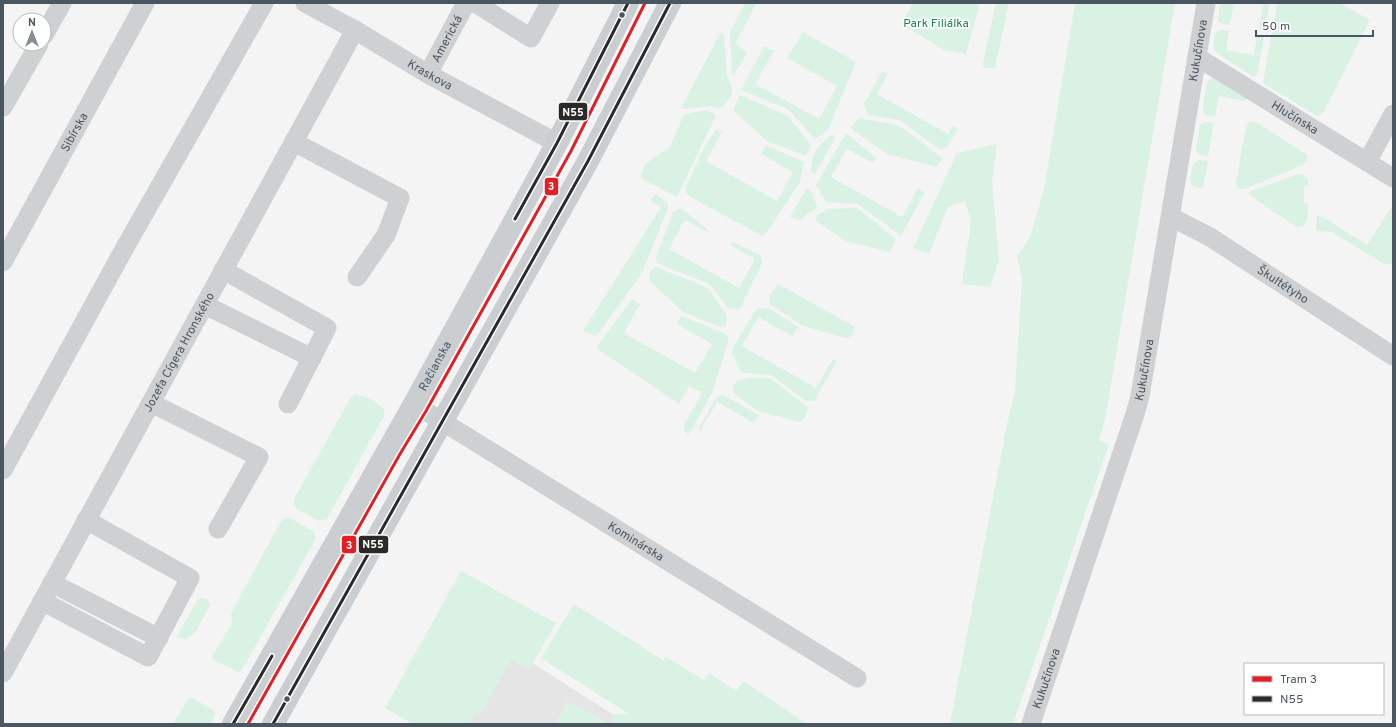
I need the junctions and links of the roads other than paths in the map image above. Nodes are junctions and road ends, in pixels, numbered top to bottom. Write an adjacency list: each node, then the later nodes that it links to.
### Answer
1 (62, 3): 11 (street)
2 (145, 3): 23 (street, Sibírska)
3 (264, 3): 33 (street)
4 (305, 3): 12 (street, Kraskova)
5 (466, 3): 15 (street, Americká)
6 (475, 3): 7 (street)
7 (550, 3)
8 (628, 3): 19 (main road, Račianska)
9 (670, 3): 32 (main road)
10 (1206, 3): 14 (street, Kukučínova)
11 (52, 21)
12 (355, 30): 15 (street, Kraskova); 18 (street, Jozefa Cígera Hronského)
13 (34, 52): 16 (street)
14 (1197, 57): 20 (street, Hlučínska); 22 (street, Kukučínova)
15 (428, 74): 19 (street, Kraskova)
16 (3, 107)
17 (1393, 114): 20 (street)
18 (294, 142): 24 (street, Jozefa Cígera Hronského); 25 (street)
19 (557, 143): 31 (main road, Račianska)
20 (1368, 162): 21 (street, Hlučínska)
21 (1393, 178)
22 (1171, 217): 27 (street, Škultétyho); 43 (street, Kukučínova)
23 (3, 262)
24 (223, 270): 26 (street, Jozefa Cígera Hronského); 28 (street)
25 (356, 277)
26 (204, 305): 28 (street); 29 (street, Jozefa Cígera Hronského)
27 (1393, 356)
28 (312, 358): 30 (street)
29 (151, 403): 34 (street, Jozefa Cígera Hronského); 35 (street)
30 (288, 404)
31 (414, 404): 32 (street, Kominárska); 41 (main road, Račianska)
32 (442, 421): 40 (street, Kominárska); 42 (main road)
33 (3, 470)
34 (86, 520): 36 (street, Jozefa Cígera Hronského); 38 (street)
35 (218, 529)
36 (52, 583): 37 (street, Jozefa Cígera Hronského); 38 (street)
37 (42, 601): 38 (street); 39 (street, Jozefa Cígera Hronského)
38 (159, 638)
39 (3, 673)
40 (857, 678)
41 (233, 724)
42 (272, 724)
43 (1031, 724)

